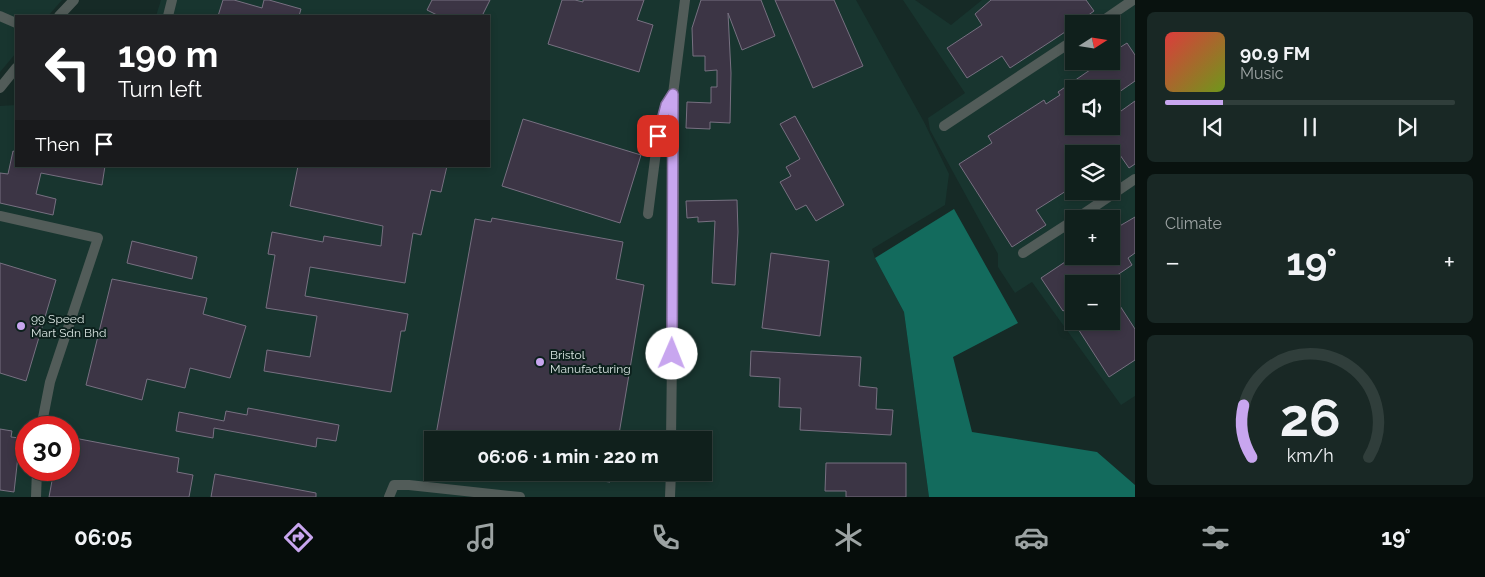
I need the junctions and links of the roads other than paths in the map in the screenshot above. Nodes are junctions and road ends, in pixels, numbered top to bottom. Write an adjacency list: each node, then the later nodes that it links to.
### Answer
1 (74, 0): 5 (street)
2 (172, 0): 6 (street)
3 (685, 0): 13 (street)
4 (1133, 0): 7 (street)
5 (61, 15)
6 (168, 15)
7 (1111, 15)
8 (0, 16): 9 (street)
9 (15, 23)
10 (1065, 46): 14 (street)
11 (15, 69): 12 (street)
12 (0, 88)
13 (673, 94): 17 (street); 22 (street)
14 (944, 126)
15 (1135, 179): 16 (street)
16 (1088, 210)
17 (648, 214)
18 (0, 216): 21 (street)
19 (1065, 226): 20 (street)
20 (1023, 254)
21 (43, 416)
22 (671, 431)
23 (37, 481): 25 (street)
24 (670, 481): 28 (street)
25 (36, 497)
26 (389, 497): 27 (street)
27 (520, 497)
28 (670, 497)

